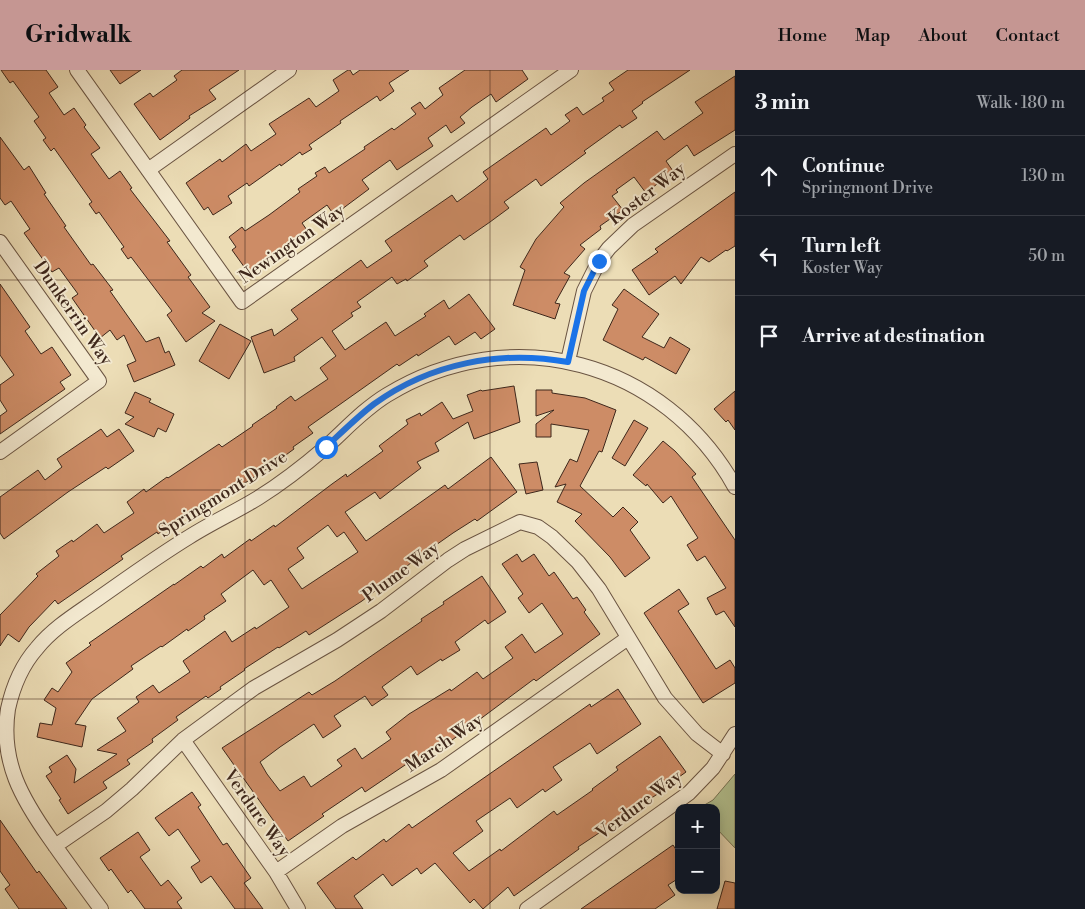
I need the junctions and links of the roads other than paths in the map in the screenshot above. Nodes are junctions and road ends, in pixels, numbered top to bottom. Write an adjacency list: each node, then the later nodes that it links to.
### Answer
1 (77, 70): 5 (street, Newington Way)
2 (289, 70): 5 (street)
3 (572, 70): 5 (street, Newington Way)
4 (735, 154): 7 (street, Koster Way)
5 (148, 170)
6 (0, 242): 8 (street, Dunkerrin Way)
7 (568, 362): 9 (street, Springmont Drive); 11 (street, Springmont Drive)
8 (0, 452)
9 (735, 488)
10 (628, 638): 13 (street, Plume Way); 14 (street, Plume Way); 16 (street, March Way)
11 (4, 710): 15 (street, Springmont Drive)
12 (735, 734): 14 (street, Verdure Way)
13 (183, 740): 15 (street, Plume Way); 16 (street, Verdure Way)
14 (723, 754): 19 (street, Verdure Way)
15 (55, 846): 17 (street, Springmont Drive)
16 (276, 872): 18 (street, Verdure Way)
17 (101, 909)
18 (298, 909)
19 (527, 909)

